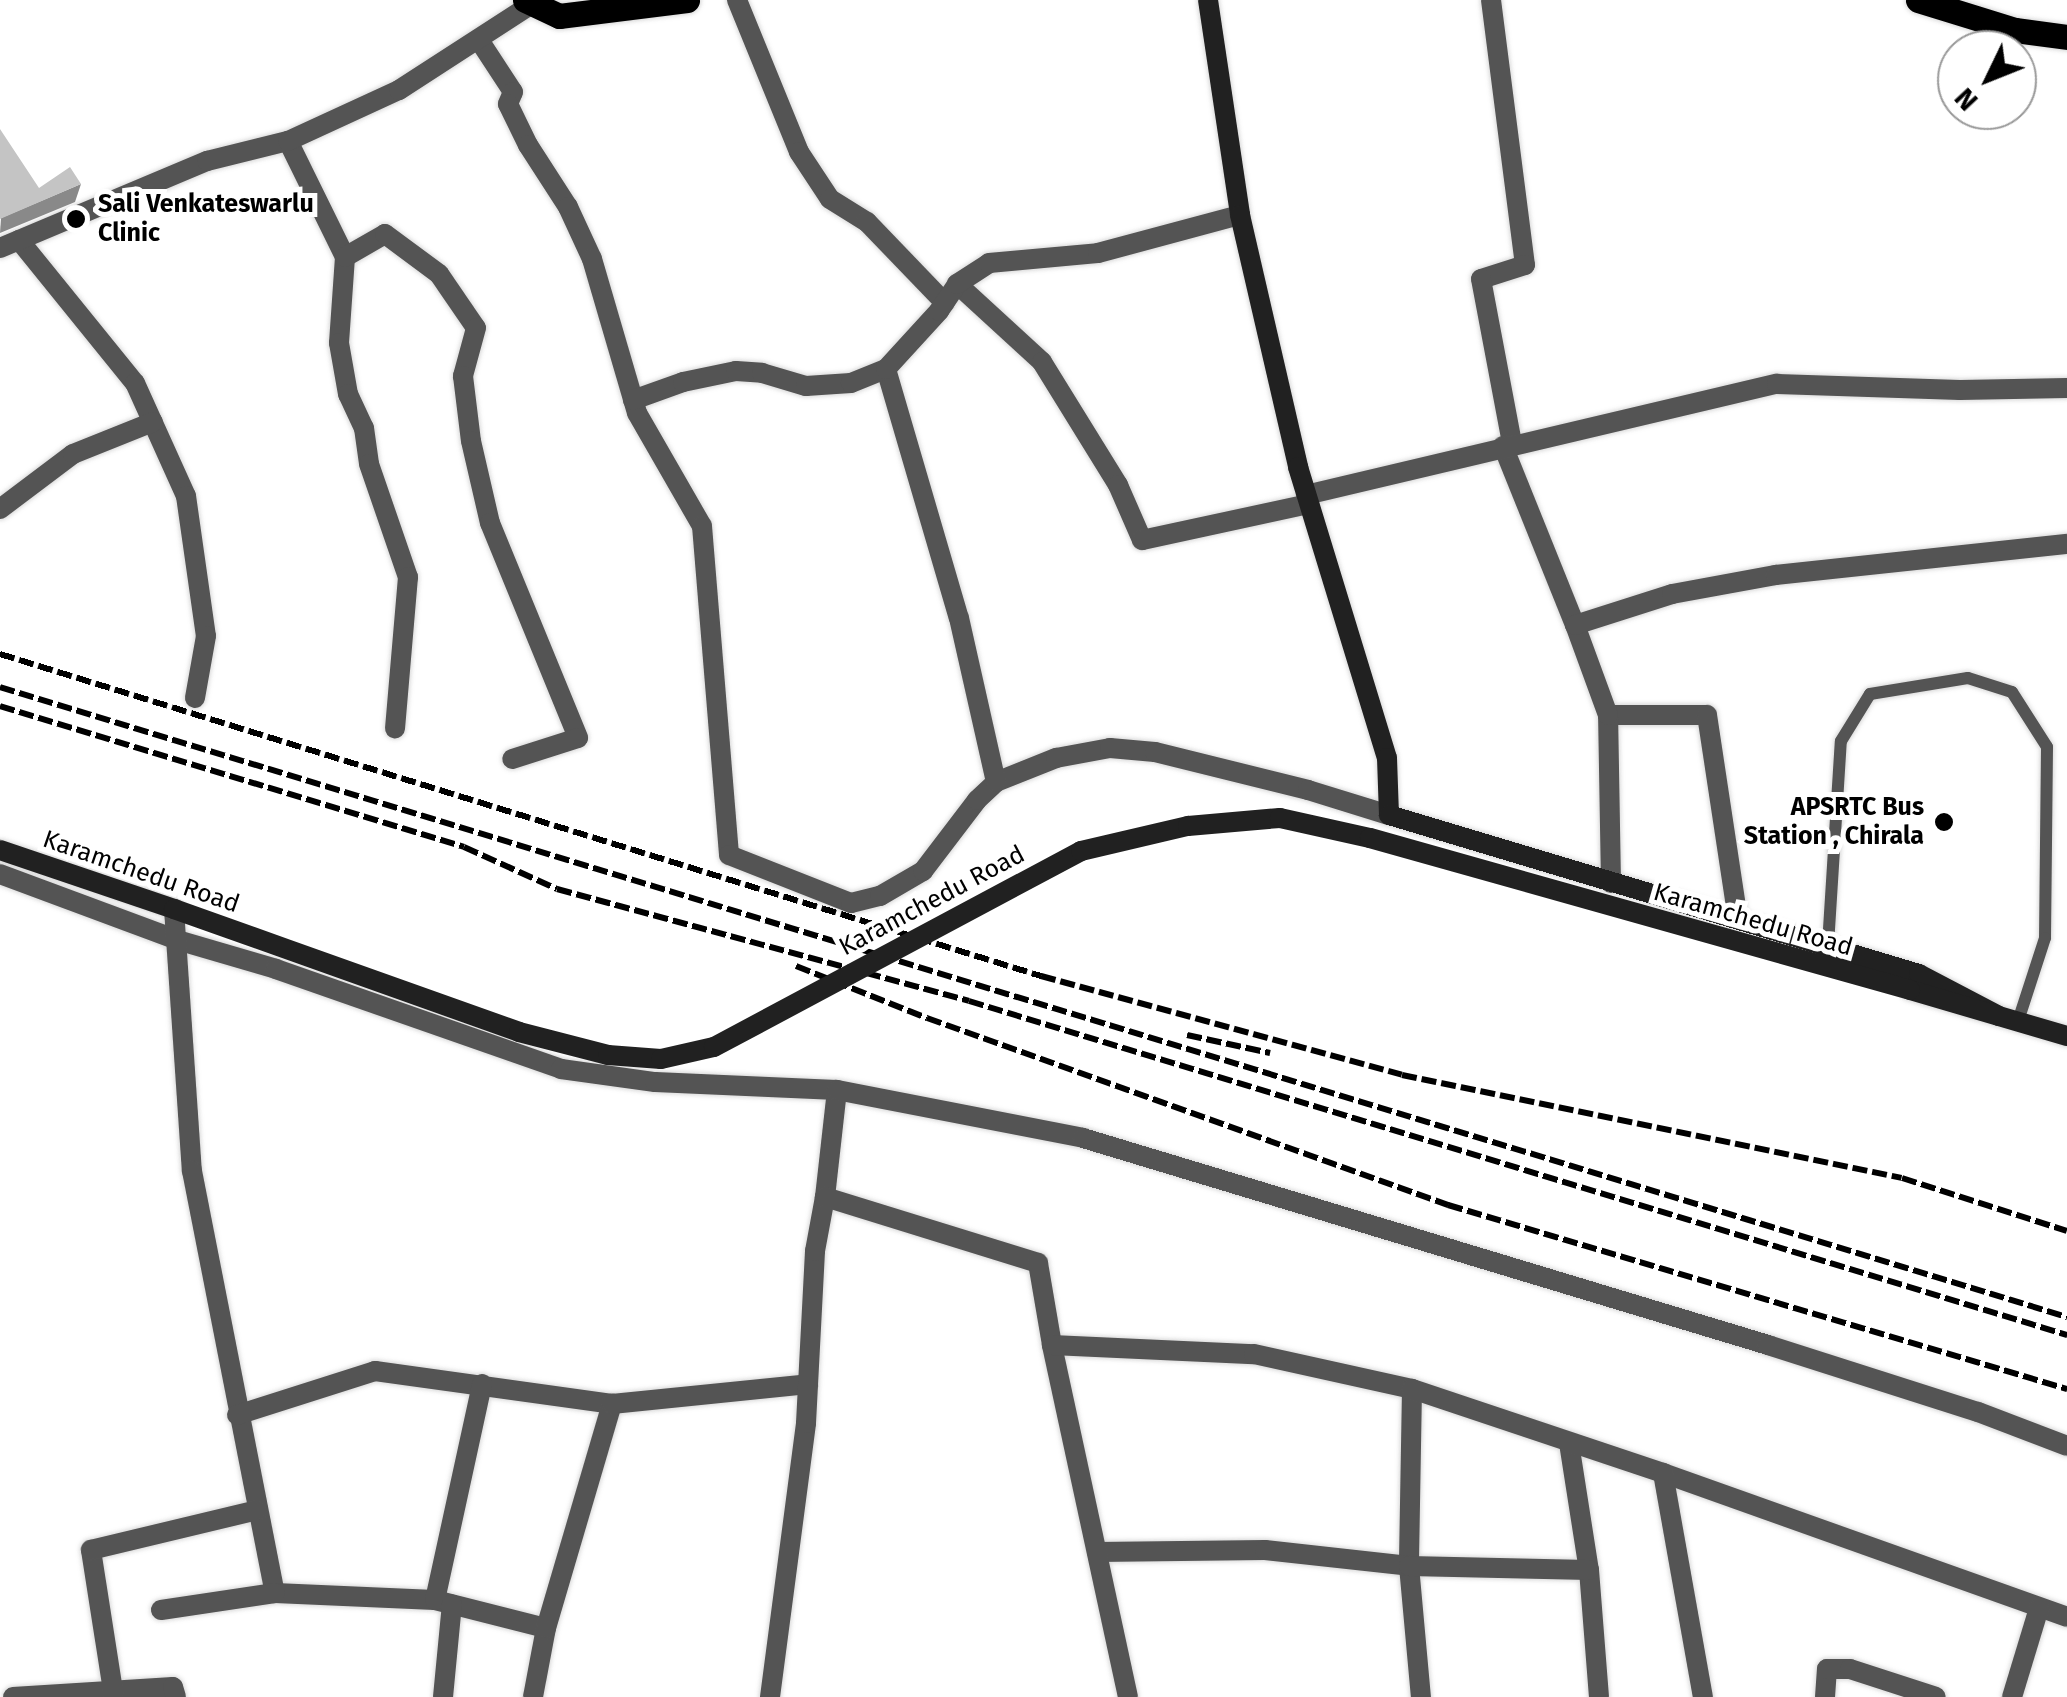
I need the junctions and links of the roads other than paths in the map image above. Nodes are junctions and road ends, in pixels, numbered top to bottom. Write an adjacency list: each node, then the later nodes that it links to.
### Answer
1 (687, 0): 6 (main road)
2 (737, 0): 14 (street)
3 (1208, 0): 10 (street)
4 (1492, 0): 19 (street)
5 (1918, 0): 7 (main road)
6 (529, 2): 8 (street)
7 (2067, 36)
8 (479, 40): 9 (street); 17 (street)
9 (288, 141): 11 (street); 12 (street)
10 (1240, 215): 13 (street); 20 (street)
11 (10, 244): 18 (street)
12 (345, 257): 26 (street); 27 (street)
13 (956, 284): 14 (street); 20 (street)
14 (945, 303): 15 (street)
15 (886, 370): 17 (street); 28 (street)
16 (2067, 388): 19 (street)
17 (633, 400): 28 (street)
18 (152, 422): 21 (street); 24 (street)
19 (1508, 444): 20 (street); 23 (street)
20 (1307, 500): 29 (street)
21 (0, 509)
22 (2067, 544): 23 (street)
23 (1575, 625): 25 (street)
24 (194, 698)
25 (1608, 715): 32 (street); 34 (street)
26 (394, 728)
27 (512, 759)
28 (996, 782): 29 (street)
29 (1389, 815): 32 (street)
30 (0, 850): 33 (street, Karamchedu Road)
31 (0, 874): 35 (street)
32 (1611, 883): 34 (street)
33 (174, 910): 35 (street); 37 (street, Karamchedu Road, bridge)
34 (1738, 919): 36 (street)
35 (177, 940): 39 (street); 46 (street)
36 (1828, 944): 37 (street); 37 (lane)
37 (2008, 1019): 38 (street)
38 (2067, 1036)
39 (837, 1090): 40 (street); 48 (street)
40 (824, 1197): 41 (street); 43 (street)
41 (1052, 1345): 44 (street); 51 (street)
42 (482, 1384): 45 (street); 46 (street); 55 (street)
43 (808, 1384): 45 (street); 65 (street)
44 (1412, 1389): 47 (street); 52 (street)
45 (612, 1404): 59 (street)
46 (237, 1415): 50 (street)
47 (1569, 1443): 49 (street); 53 (street)
48 (2067, 1446)
49 (1663, 1473): 56 (street); 69 (street)
50 (257, 1510): 54 (street); 60 (street)
51 (1097, 1552): 52 (street); 66 (street)
52 (1409, 1566): 53 (street); 67 (street)
53 (1589, 1570): 68 (street)
54 (275, 1593): 55 (street); 57 (street)
55 (443, 1602): 59 (street); 63 (street)
56 (2039, 1608): 58 (street); 72 (street)
57 (161, 1610)
58 (2067, 1617)
59 (546, 1628): 64 (street)
60 (113, 1695): 61 (street); 62 (street)
61 (24, 1697)
62 (176, 1697)
63 (442, 1697)
64 (533, 1697)
65 (770, 1697)
66 (1128, 1697)
67 (1421, 1697)
68 (1599, 1697)
69 (1703, 1697)
70 (1824, 1697): 71 (street)
71 (1936, 1697)
72 (2012, 1697)

